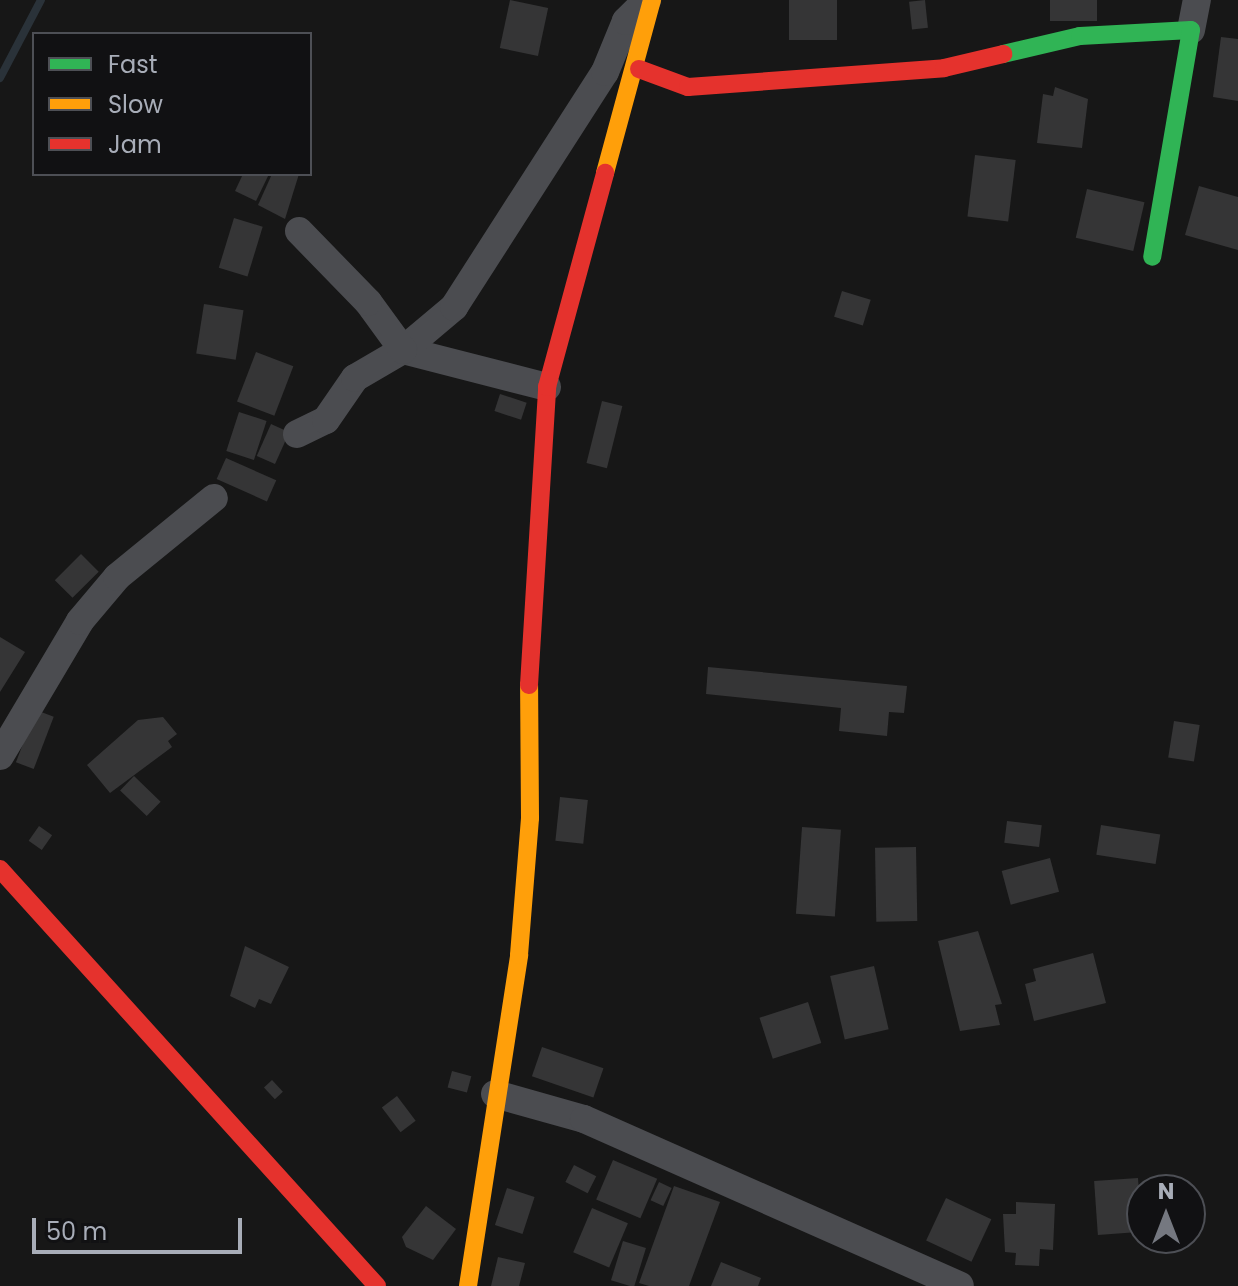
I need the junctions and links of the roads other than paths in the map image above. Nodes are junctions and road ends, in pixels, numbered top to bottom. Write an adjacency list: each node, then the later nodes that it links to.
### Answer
1 (649, 0): 4 (street); 7 (street)
2 (1197, 0): 3 (street)
3 (1191, 30): 4 (street); 6 (street)
4 (639, 69): 8 (street)
5 (299, 231): 7 (street)
6 (1152, 257)
7 (403, 350): 8 (street); 9 (street)
8 (547, 387): 13 (street)
9 (297, 434)
10 (214, 498): 11 (street)
11 (0, 756)
12 (0, 869): 14 (street)
13 (495, 1094): 15 (street); 16 (street)
14 (377, 1286)
15 (468, 1286)
16 (960, 1286)

